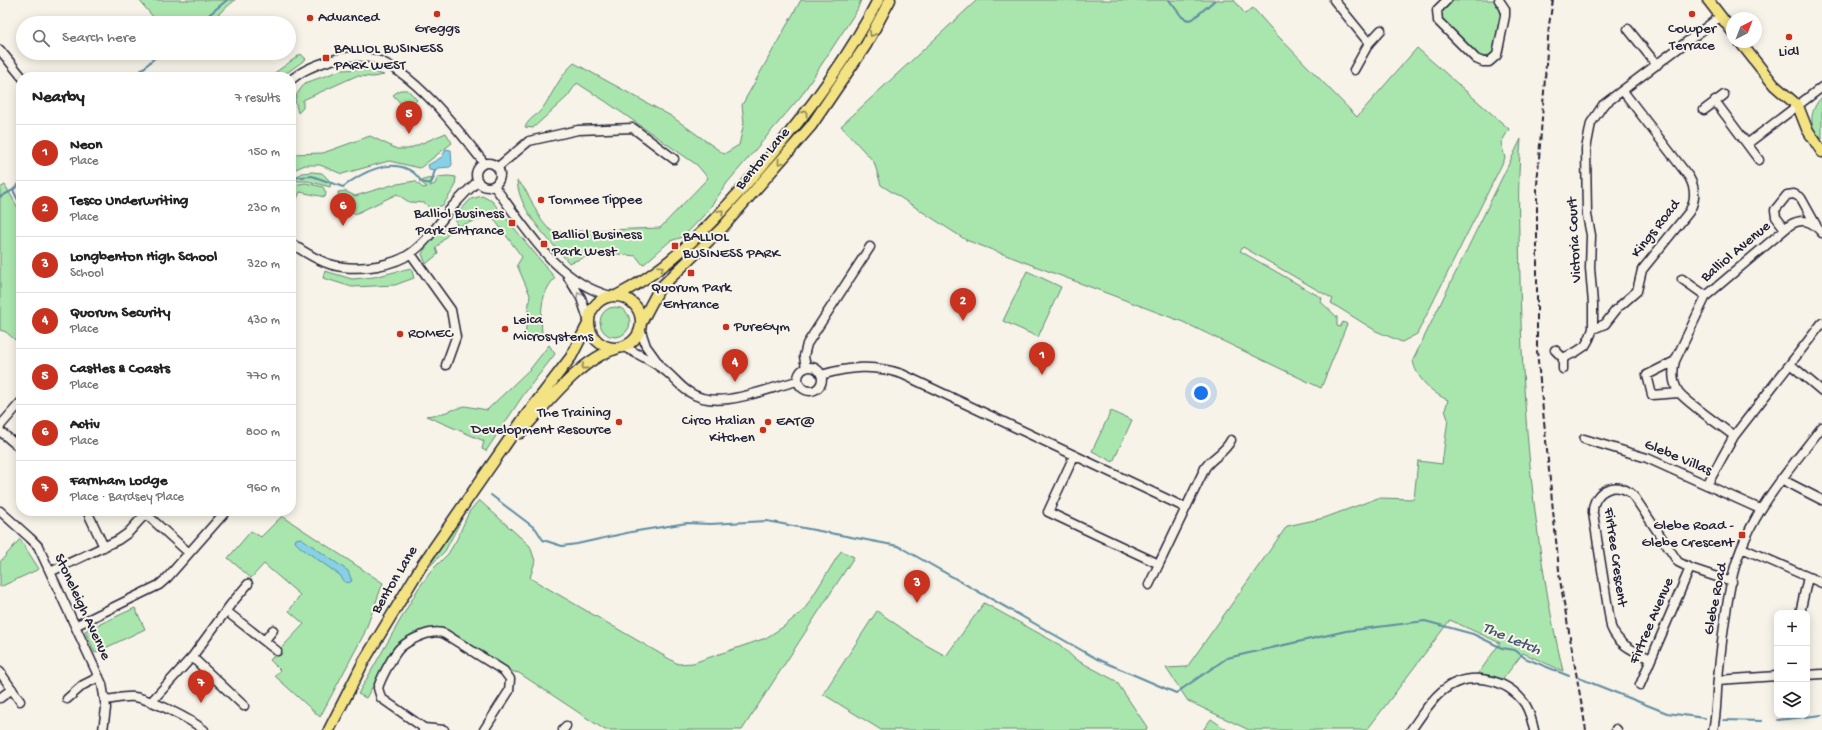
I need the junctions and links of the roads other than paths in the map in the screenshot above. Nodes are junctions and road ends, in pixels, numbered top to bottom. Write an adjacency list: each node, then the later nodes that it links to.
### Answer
1 (878, 0): 40 (main road, Benton Lane, one-way to 1)
2 (890, 0): 45 (main road, Benton Lane, one-way to 45)
3 (1334, 0): 11 (street)
4 (1447, 0): 5 (street)
5 (1499, 0)
6 (1708, 0): 7 (main road)
7 (1721, 16): 8 (main road); 14 (street, Victoria Court)
8 (1726, 23)
9 (1628, 29): 14 (street)
10 (1381, 30): 11 (street)
11 (1369, 43): 15 (street)
12 (1745, 48): 22 (main road)
13 (0, 50): 16 (street)
14 (1657, 65): 19 (street, Victoria Court)
15 (1354, 70)
16 (18, 72)
17 (296, 77): 28 (street)
18 (1822, 87): 22 (street)
19 (1622, 91): 42 (street, Kings Road); 46 (street, Victoria Court)
20 (1724, 95): 21 (street)
21 (1715, 102): 23 (street); 24 (street)
22 (1798, 106): 24 (street); 25 (main road)
23 (1704, 110)
24 (1747, 144): 27 (street)
25 (1822, 152)
26 (674, 159): 29 (street)
27 (1760, 160)
28 (484, 163): 29 (street); 30 (street)
29 (498, 167): 31 (street)
30 (478, 181): 31 (street); 37 (street)
31 (494, 186): 38 (street)
32 (1816, 225): 33 (street, Balliol Avenue); 33 (street, Balliol Avenue); 34 (street, Balliol Avenue)
33 (1785, 229): 41 (street, Balliol Avenue)
34 (1822, 233)
35 (296, 246): 37 (street)
36 (870, 247): 53 (street)
37 (411, 254): 52 (street)
38 (565, 274): 40 (street); 43 (street, one-way to 38)
39 (1682, 279): 41 (street, Balliol Avenue)
40 (613, 296): 43 (main road); 45 (main road)
41 (1706, 296): 50 (street, Balliol Avenue)
42 (1619, 308): 46 (street, Victoria Court)
43 (588, 322): 47 (main road); 68 (main road, Benton Lane)
44 (1822, 323): 51 (street)
45 (641, 326): 47 (main road); 55 (street)
46 (1593, 329): 49 (street, Victoria Court)
47 (621, 348): 55 (street); 68 (main road, Benton Lane, one-way to 68)
48 (1555, 350): 49 (street)
49 (1563, 358): 54 (street)
50 (1675, 361): 59 (street, Balliol Avenue); 59 (street)
51 (1790, 364): 58 (street); 64 (street)
52 (446, 365)
53 (806, 368): 56 (street); 57 (street)
54 (1563, 369)
55 (664, 370): 57 (street)
56 (821, 375): 57 (street); 69 (street)
57 (798, 381)
58 (1822, 390)
59 (1679, 393): 64 (street)
60 (16, 408): 61 (street)
61 (0, 426)
62 (1822, 427): 70 (street, Glebe Road)
63 (0, 431): 67 (street)
64 (1734, 436): 71 (street)
65 (1584, 439): 71 (street, Glebe Villas)
66 (1231, 440): 73 (street)
67 (16, 445)
68 (499, 455): 116 (main road, Benton Lane)
69 (1074, 456): 73 (street); 83 (street)
70 (1781, 479): 72 (street); 74 (street, Glebe Road)
71 (1707, 485): 74 (street, Glebe Villas)
72 (1822, 500)
73 (1186, 508): 83 (street)
74 (1760, 509): 81 (street, Glebe Road)
75 (0, 511): 85 (street, Stoneleigh Avenue)
76 (89, 516): 80 (street)
77 (143, 516): 80 (street)
78 (151, 516): 82 (street)
79 (222, 516): 82 (street)
80 (104, 547): 85 (street)
81 (1742, 548): 86 (street); 87 (street, Glebe Road)
82 (189, 553): 93 (street)
83 (1159, 564): 90 (street)
84 (1690, 568): 87 (street, Firtree Crescent); 98 (street, Firtree Avenue); 98 (street, Firtree Crescent)
85 (50, 572): 93 (street, Stoneleigh Avenue)
86 (1808, 577): 89 (street); 91 (street)
87 (1732, 582): 104 (street, Glebe Road)
88 (248, 584): 92 (street)
89 (1822, 584)
90 (1149, 585)
91 (1801, 610)
92 (226, 611): 95 (street); 97 (street)
93 (75, 626): 103 (street, Stoneleigh Avenue)
94 (273, 630): 95 (street)
95 (265, 640): 96 (street)
96 (276, 651)
97 (192, 657): 111 (street); 112 (street)
98 (1651, 659): 105 (street, Firtree Avenue)
99 (0, 672): 106 (street)
100 (1822, 674): 101 (street)
101 (1810, 675)
102 (1774, 676): 104 (street)
103 (99, 677): 108 (street); 109 (street, Stoneleigh Avenue)
104 (1718, 680): 121 (street, Glebe Road)
105 (1640, 685)
106 (12, 689): 107 (street); 110 (street)
107 (0, 698)
108 (67, 699)
109 (106, 700): 111 (street); 114 (street, Stoneleigh Avenue)
110 (20, 701)
111 (151, 702): 115 (street)
112 (244, 706)
113 (423, 729): 117 (street); 118 (street)
114 (102, 730)
115 (204, 730)
116 (329, 730)
117 (444, 730)
118 (484, 730)
119 (1411, 730): 120 (street)
120 (1534, 730)
121 (1713, 730)

